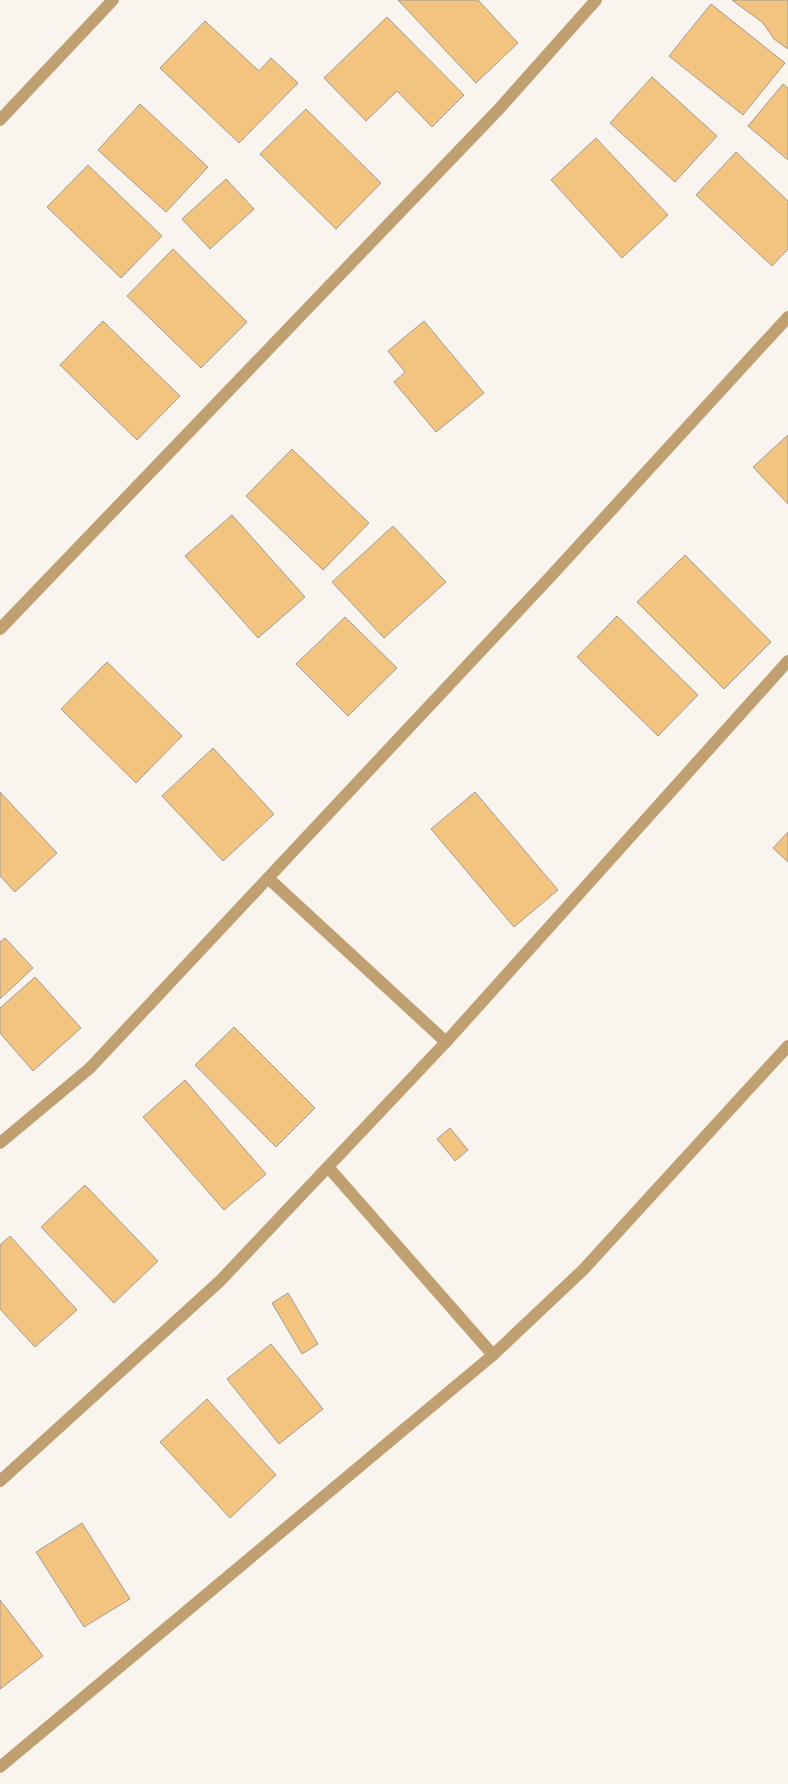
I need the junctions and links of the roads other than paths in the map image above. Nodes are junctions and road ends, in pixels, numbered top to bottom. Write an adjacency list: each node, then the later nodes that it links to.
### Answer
1 (113, 0): 3 (street)
2 (596, 0): 5 (street)
3 (0, 120)
4 (788, 317): 7 (street)
5 (0, 629)
6 (788, 661): 8 (street)
7 (268, 878): 8 (street); 10 (street)
8 (446, 1042): 11 (street)
9 (788, 1046): 12 (street)
10 (0, 1143)
11 (328, 1167): 12 (street); 13 (street)
12 (493, 1355): 14 (street)
13 (0, 1481)
14 (0, 1767)

